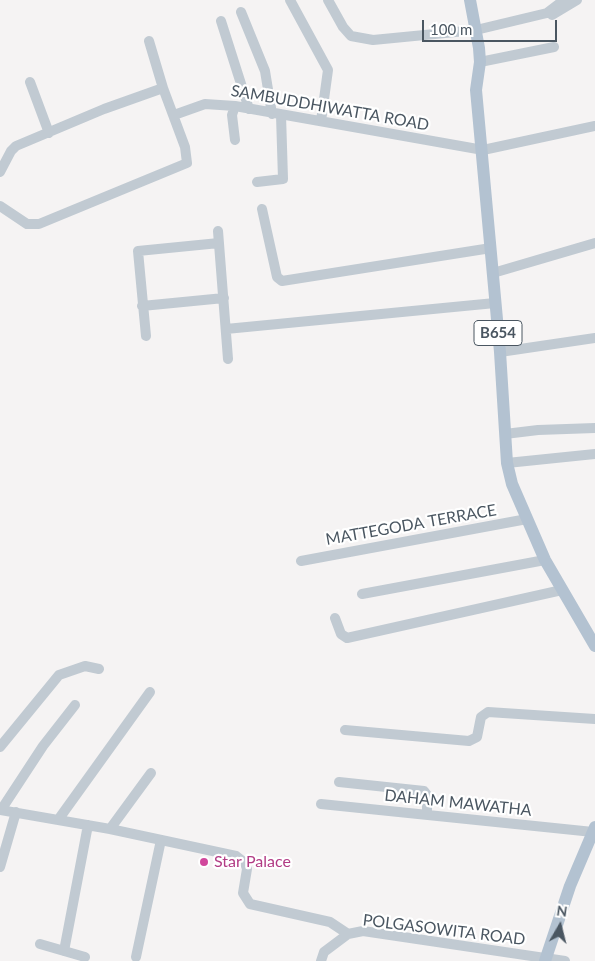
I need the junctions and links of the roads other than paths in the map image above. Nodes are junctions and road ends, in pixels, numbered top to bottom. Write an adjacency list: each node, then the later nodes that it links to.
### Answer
1 (290, 0): 18 (street)
2 (328, 0): 8 (street)
3 (470, 0): 8 (main road, B654)
4 (564, 0): 8 (street)
5 (577, 0): 8 (street)
6 (242, 12): 17 (street)
7 (222, 21): 15 (street)
8 (476, 33): 11 (main road, B654)
9 (149, 40): 13 (street)
10 (554, 47): 11 (street)
11 (480, 62): 22 (main road, B654)
12 (30, 82): 20 (street)
13 (163, 88): 16 (street); 20 (street)
14 (235, 106): 15 (street, SAMBUDDHIWATTA ROAD); 16 (street, SAMBUDDHIWATTA ROAD); 21 (street)
15 (249, 109): 17 (street, SAMBUDDHIWATTA ROAD)
16 (174, 115): 25 (street)
17 (277, 115): 18 (street, SAMBUDDHIWATTA ROAD); 24 (street)
18 (321, 122): 22 (street, SAMBUDDHIWATTA ROAD)
19 (595, 126): 22 (street)
20 (49, 133): 23 (street)
21 (235, 140)
22 (483, 150): 30 (main road, B654)
23 (0, 172)
24 (257, 182)
25 (0, 206)
26 (262, 209): 30 (street)
27 (218, 231): 28 (street)
28 (219, 244): 32 (street); 34 (street)
29 (595, 244): 31 (street)
30 (491, 248): 31 (main road, B654)
31 (493, 272): 33 (main road, B654)
32 (224, 298): 34 (street); 35 (street)
33 (495, 303): 35 (street); 38 (main road, B654)
34 (142, 306): 36 (street)
35 (226, 329): 39 (street)
36 (146, 336)
37 (595, 338): 38 (street)
38 (500, 352): 41 (main road, B654)
39 (228, 359)
40 (595, 428): 41 (street)
41 (505, 434): 43 (main road, B654)
42 (595, 454): 43 (street)
43 (507, 462): 44 (main road, B654)
44 (527, 519): 45 (main road, B654); 46 (street, MATTEGODA TERRACE)
45 (545, 560): 47 (main road, B654); 48 (street)
46 (300, 561)
47 (562, 590): 49 (street); 50 (main road, B654)
48 (362, 594)
49 (335, 618)
50 (595, 646)
51 (99, 669): 56 (street)
52 (150, 692): 63 (street)
53 (76, 705): 60 (street)
54 (595, 719): 55 (street)
55 (345, 730)
56 (0, 747)
57 (151, 773): 65 (street)
58 (339, 782): 62 (street)
59 (321, 804): 62 (street, DAHAM MAWATHA)
60 (0, 810): 61 (street)
61 (16, 812): 63 (street); 68 (street)
62 (426, 814): 66 (street, DAHAM MAWATHA)
63 (58, 820): 64 (street)
64 (88, 825): 65 (street); 71 (street)
65 (110, 829): 67 (street)
66 (594, 830): 74 (main road)
67 (161, 840): 69 (street); 73 (street)
68 (0, 867)
69 (348, 934): 74 (street, POLGASOWITA ROAD); 75 (street, POLGASOWITA ROAD)
70 (40, 944): 71 (street)
71 (64, 951): 72 (street)
72 (85, 957)
73 (136, 957)
74 (545, 960): 76 (street, POLGASOWITA ROAD)
75 (321, 961)
76 (565, 961)

